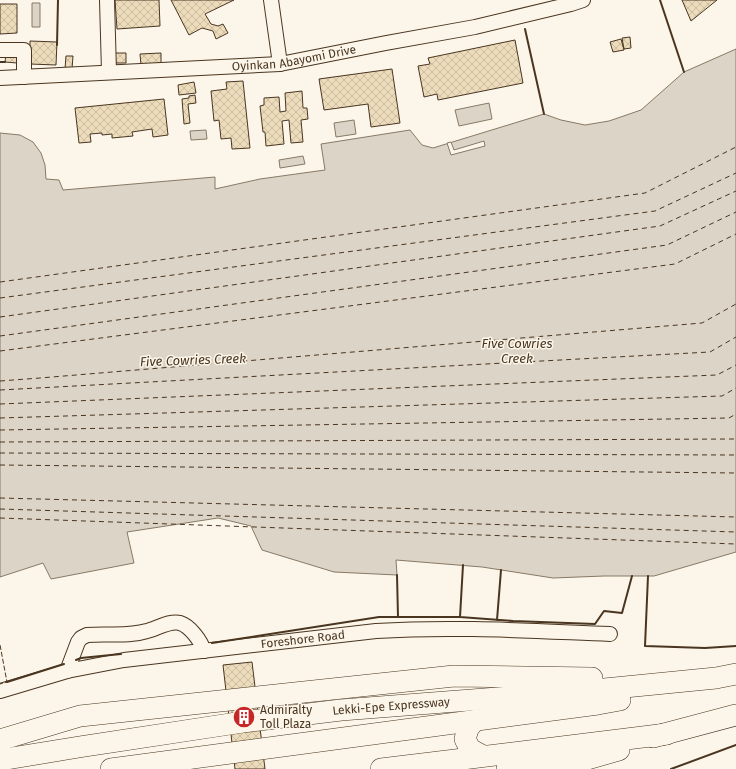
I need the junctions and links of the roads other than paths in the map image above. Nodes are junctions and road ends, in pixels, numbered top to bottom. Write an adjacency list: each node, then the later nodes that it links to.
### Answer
1 (107, 0): 6 (street)
2 (271, 0): 5 (street)
3 (583, 0): 5 (street, Oyinkan Abayomi Drive)
4 (0, 50): 7 (street)
5 (280, 64): 6 (street, Oyinkan Abayomi Drive)
6 (109, 72): 7 (street, Oyinkan Abayomi Drive)
7 (24, 77): 8 (street, Oyinkan Abayomi Drive)
8 (0, 78)
9 (610, 634): 10 (street, Foreshore Road)
10 (204, 651): 11 (street, Foreshore Road); 11 (street)
11 (67, 671): 13 (street, Foreshore Road)
12 (726, 676): 15 (highway); 17 (highway); 19 (highway, Lekki-Epe Expressway)
13 (0, 691)
14 (736, 715): 16 (highway)
15 (474, 721): 18 (highway); 20 (highway)
16 (667, 734): 18 (highway); 22 (highway); 23 (highway)
17 (0, 740)
18 (483, 756): 21 (highway)
19 (0, 760)
20 (111, 769)
21 (381, 769)
22 (507, 769)
23 (552, 769)

